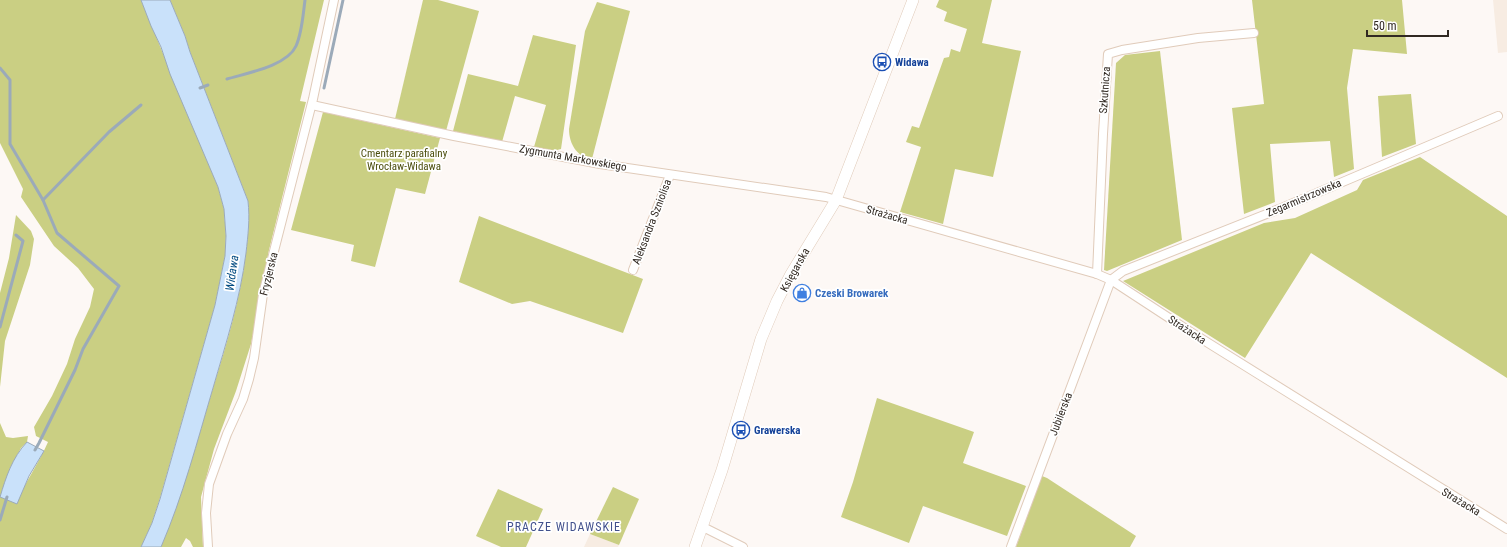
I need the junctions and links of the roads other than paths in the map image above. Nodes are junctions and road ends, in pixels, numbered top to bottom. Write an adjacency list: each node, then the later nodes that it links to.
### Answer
1 (334, 0): 4 (street, Fryzjerska)
2 (913, 0): 7 (street, Księgarska)
3 (1254, 33): 9 (street, Szkutnicza)
4 (312, 105): 6 (street, Zygmunta Markowskiego); 13 (street, Fryzjerska)
5 (1498, 116): 10 (street, Zegarmistrzowska)
6 (670, 175): 7 (street, Zygmunta Markowskiego); 8 (street, Aleksandra Szniolisa)
7 (836, 200): 9 (street, Strażacka); 11 (street, Księgarska)
8 (633, 270)
9 (1097, 274): 10 (street, Strażacka)
10 (1111, 280): 12 (street, Strażacka); 16 (street, Jubilerska)
11 (703, 527): 14 (street, Księgarska); 15 (street)
12 (1507, 529)
13 (208, 547)
14 (695, 547)
15 (743, 547)
16 (1011, 547)

